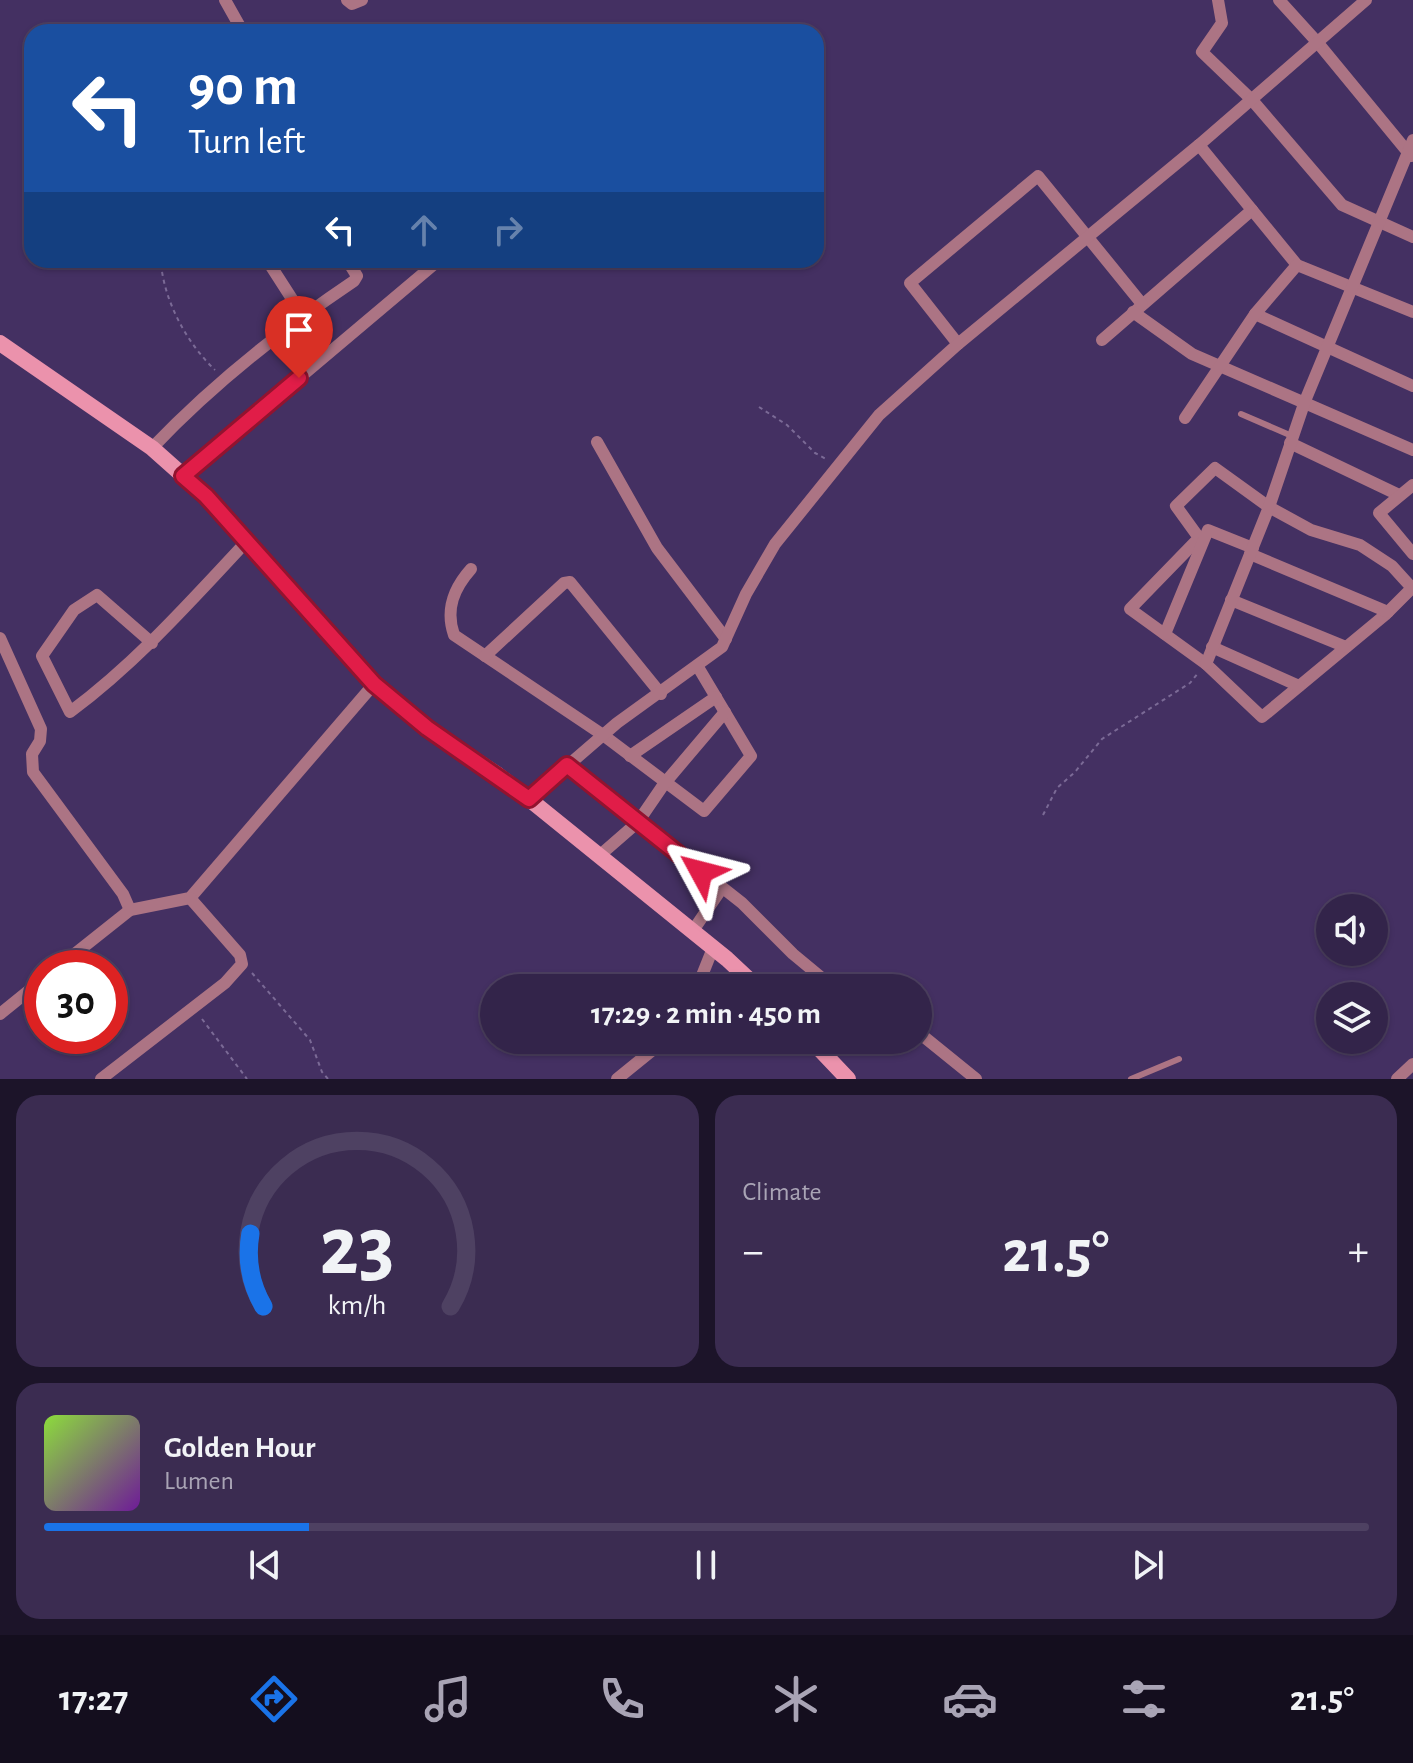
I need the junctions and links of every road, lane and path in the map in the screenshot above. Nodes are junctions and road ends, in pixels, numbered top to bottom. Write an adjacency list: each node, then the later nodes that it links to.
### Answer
1 (225, 0): 7 (street)
2 (347, 0): 3 (street)
3 (362, 0)
4 (1218, 0): 9 (street)
5 (1279, 0): 8 (street)
6 (1366, 0): 8 (street)
7 (238, 24)
8 (1318, 43): 9 (street); 12 (street)
9 (1252, 100): 11 (street); 14 (street)
10 (1413, 140): 12 (street)
11 (1199, 145): 13 (street); 15 (street)
12 (1410, 155): 14 (street)
13 (1252, 210): 17 (street); 23 (street)
14 (1379, 223): 16 (street); 22 (street)
15 (1089, 236): 23 (street); 29 (street); 29 (street)
16 (1413, 237)
17 (1297, 265): 22 (street); 25 (street)
18 (162, 268): 32 (path)
19 (272, 268): 26 (street)
20 (352, 268): 26 (street)
21 (430, 268): 43 (street)
22 (1353, 286): 24 (street); 30 (street)
23 (1137, 308): 27 (street); 31 (street)
24 (1413, 312)
25 (1255, 314): 30 (street); 31 (street)
26 (303, 316): 32 (street)
27 (1102, 340)
28 (0, 343): 40 (street)
29 (958, 344): 42 (street)
30 (1326, 349): 33 (street); 34 (street)
31 (1220, 365): 34 (street); 37 (street)
32 (224, 380): 40 (street)
33 (1413, 386)
34 (1305, 401): 38 (street); 41 (street)
35 (759, 407): 42 (path)
36 (1241, 414): 38 (lane)
37 (1185, 418)
38 (1291, 439): 45 (street); 46 (street)
39 (597, 442): 56 (street)
40 (152, 448): 43 (street)
41 (1413, 450)
42 (837, 465): 56 (street)
43 (183, 476): 48 (street)
44 (1413, 485): 45 (street)
45 (1399, 495): 50 (street)
46 (1269, 507): 47 (street); 49 (street); 53 (street)
47 (1201, 540): 49 (street); 54 (street); 54 (street)
48 (247, 541): 57 (street); 63 (street)
49 (1252, 551): 52 (street); 53 (street)
50 (1413, 554)
51 (471, 569): 60 (street)
52 (1231, 600): 58 (street); 59 (street)
53 (1388, 612): 59 (street)
54 (1165, 634): 61 (street)
55 (0, 638): 78 (street)
56 (726, 639): 62 (street)
57 (152, 643): 57 (street)
58 (1212, 647): 61 (street); 64 (street)
59 (1346, 647): 64 (street)
60 (485, 656): 65 (street); 68 (street)
61 (1206, 664): 64 (street); 73 (path)
62 (698, 667): 65 (street); 66 (street)
63 (374, 684): 72 (street); 77 (street)
64 (1299, 686)
65 (661, 694): 68 (street)
66 (716, 697): 67 (street); 69 (street)
67 (725, 712): 71 (street); 71 (street)
68 (603, 735): 69 (street); 70 (street)
69 (630, 756): 71 (street)
70 (567, 765): 72 (street); 74 (street)
71 (664, 784): 74 (street)
72 (529, 799): 75 (street)
73 (1043, 815)
74 (638, 822): 75 (street); 76 (street)
75 (599, 856): 79 (street)
76 (722, 888): 79 (street); 85 (street)
77 (190, 898): 78 (street); 82 (street)
78 (130, 910): 81 (street)
79 (692, 932): 80 (street)
80 (713, 948): 83 (street); 84 (street)
81 (80, 950)
82 (242, 964): 87 (street); 96 (path)
83 (703, 974)
84 (742, 974)
85 (817, 974)
86 (24, 995): 88 (street)
87 (194, 1007): 94 (street); 95 (path)
88 (0, 1014)
89 (932, 1043): 99 (street)
90 (648, 1054): 97 (street)
91 (824, 1054): 98 (street)
92 (1179, 1059): 100 (lane)
93 (1413, 1064): 101 (street)
94 (101, 1079)
95 (247, 1079)
96 (328, 1079)
97 (617, 1079)
98 (848, 1079)
99 (976, 1079)
100 (1131, 1079)
101 (1397, 1079)

